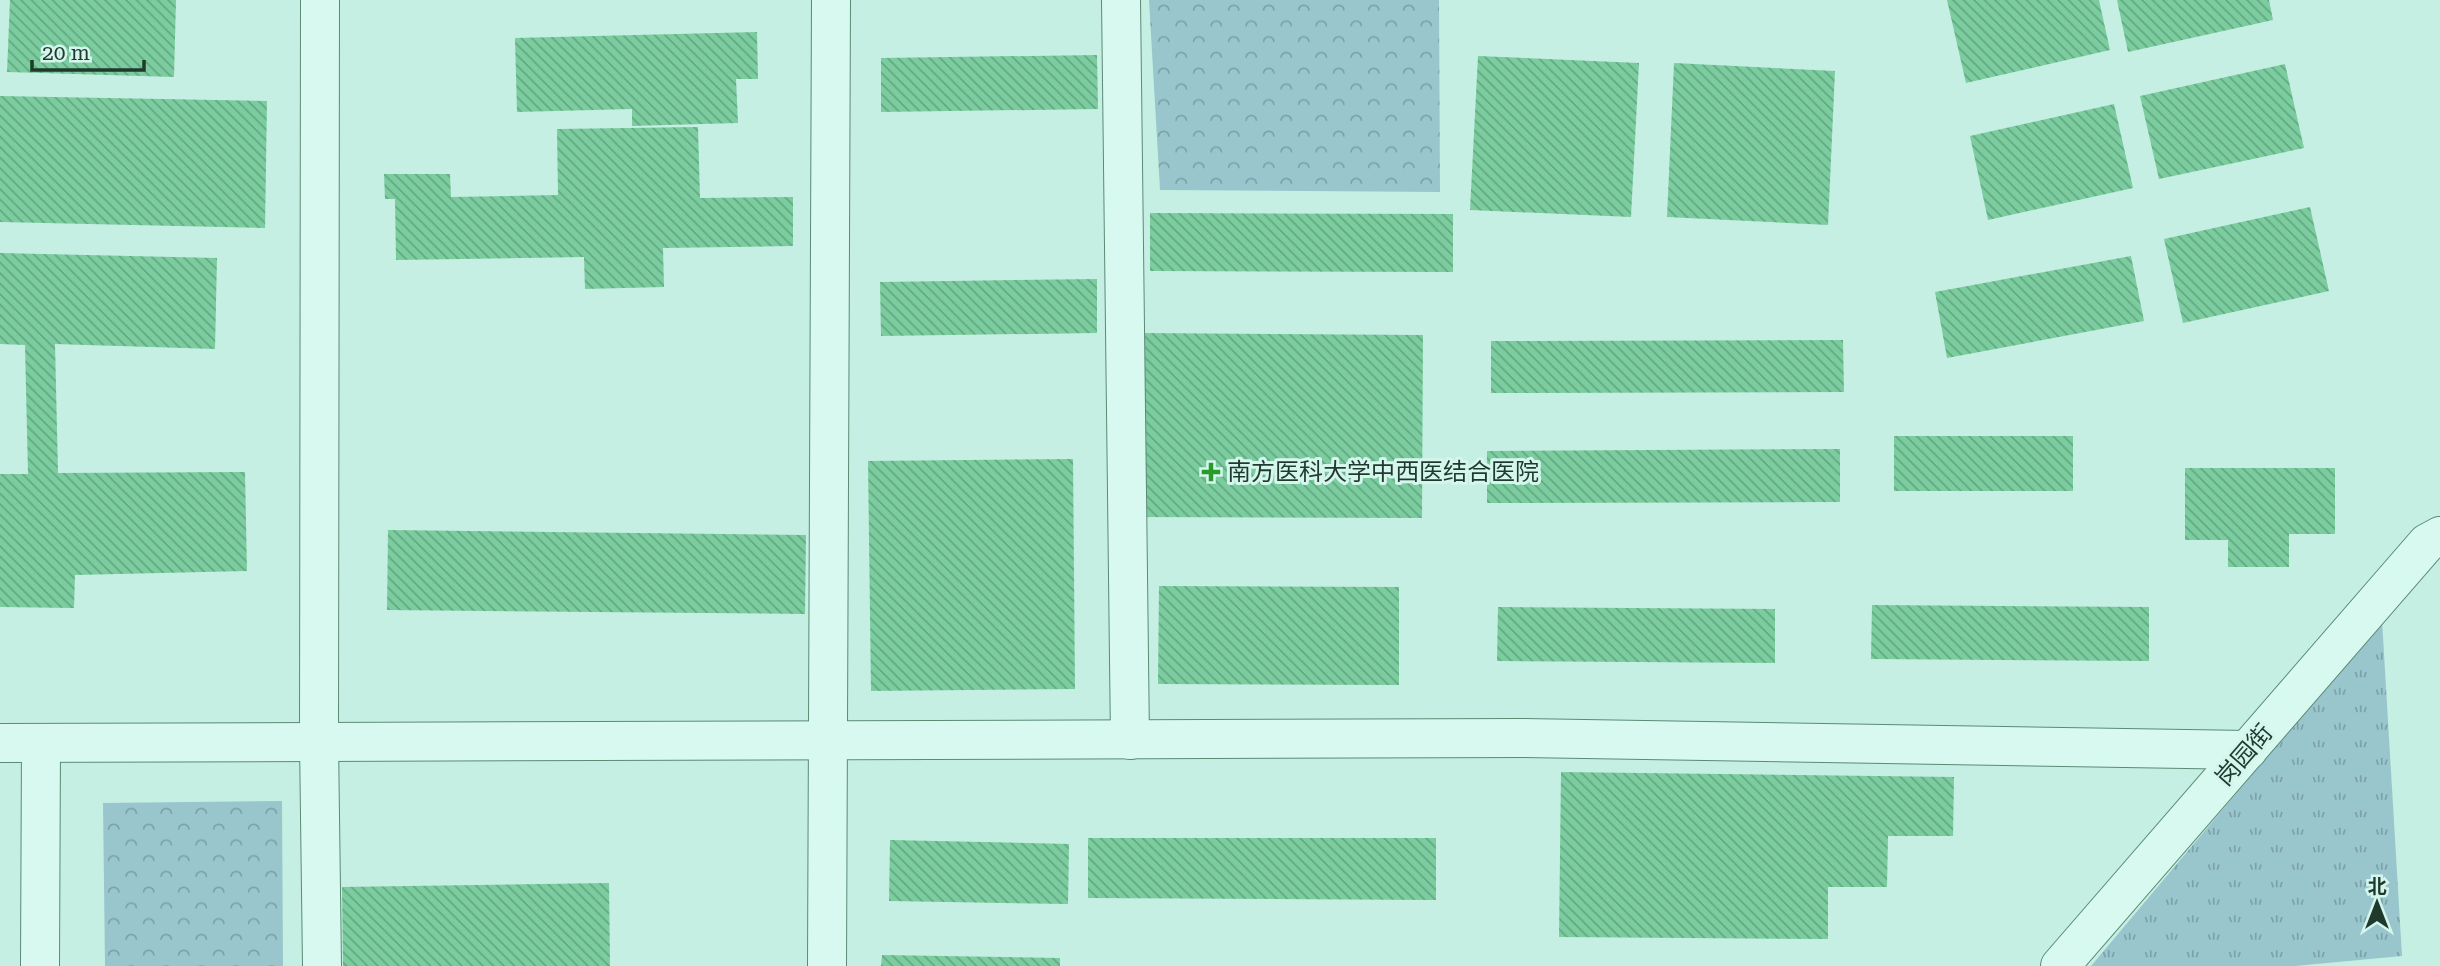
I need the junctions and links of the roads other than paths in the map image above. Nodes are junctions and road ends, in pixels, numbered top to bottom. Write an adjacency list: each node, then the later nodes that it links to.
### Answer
1 (320, 0): 6 (lane)
2 (831, 0): 7 (lane)
3 (1121, 0): 5 (lane)
4 (2433, 539): 10 (lane, 岗园街)
5 (1130, 740): 7 (lane); 10 (lane)
6 (319, 741): 7 (lane); 9 (lane); 12 (lane)
7 (828, 741): 13 (lane)
8 (0, 743): 9 (lane)
9 (41, 743): 11 (lane)
10 (2248, 750): 14 (lane, 岗园街)
11 (40, 966)
12 (322, 966)
13 (827, 966)
14 (2060, 966)

